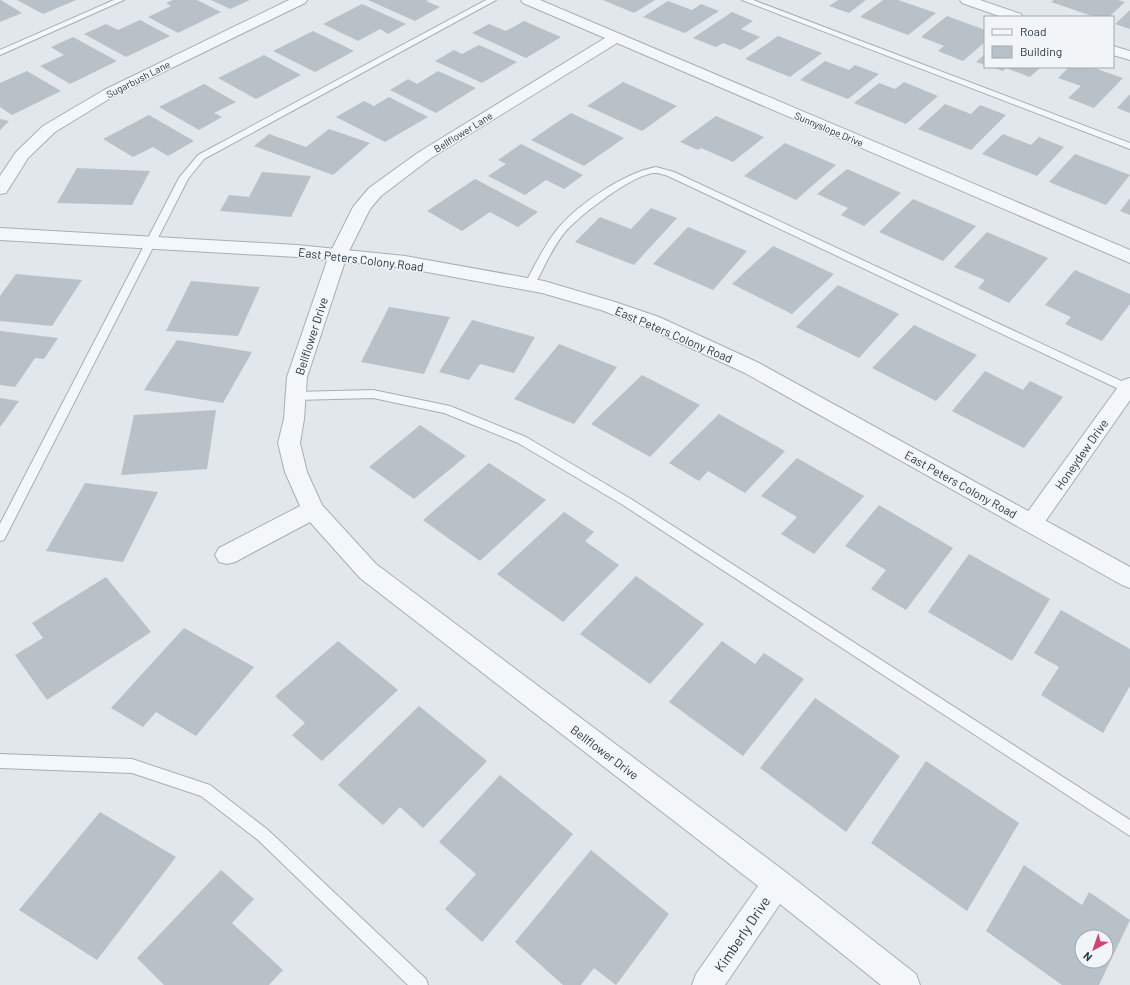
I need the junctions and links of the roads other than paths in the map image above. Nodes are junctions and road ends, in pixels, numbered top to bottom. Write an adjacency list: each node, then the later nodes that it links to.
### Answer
1 (120, 0): 10 (lane)
2 (300, 0): 13 (street, Sugarbush Lane)
3 (492, 0): 15 (lane)
4 (528, 0): 8 (street, Sunnyslope Drive)
5 (746, 0): 12 (lane)
6 (967, 0): 7 (street)
7 (1013, 16)
8 (616, 38): 16 (street, Bellflower Lane); 17 (street, Sunnyslope Drive)
9 (1114, 50): 11 (street)
10 (0, 53)
11 (1130, 56)
12 (1130, 146)
13 (0, 189)
14 (0, 234): 15 (street, East Peters Colony Road)
15 (151, 244): 16 (street, East Peters Colony Road); 23 (lane)
16 (338, 255): 18 (street, East Peters Colony Road); 20 (street, Bellflower Drive)
17 (1130, 257)
18 (529, 285): 19 (lane); 22 (street, East Peters Colony Road)
19 (1129, 387): 22 (street, Honeydew Drive)
20 (296, 396): 21 (street, Bellflower Drive); 27 (lane)
21 (313, 510): 24 (street); 28 (street, Bellflower Drive)
22 (1032, 523): 25 (street, East Peters Colony Road)
23 (0, 536)
24 (227, 555)
25 (1130, 578)
26 (0, 761): 29 (lane)
27 (1130, 829)
28 (777, 883): 30 (street, Kimberly Drive); 31 (street, Bellflower Drive)
29 (420, 985)
30 (707, 985)
31 (905, 985)

